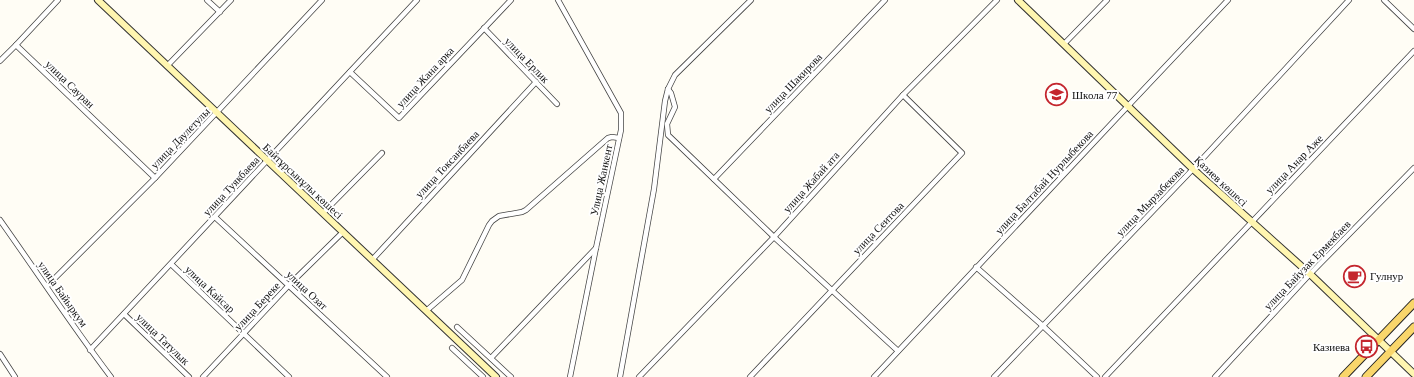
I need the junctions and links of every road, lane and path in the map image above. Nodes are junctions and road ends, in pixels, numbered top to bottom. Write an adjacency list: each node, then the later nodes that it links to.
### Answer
1 (58, 0): 21 (street)
2 (98, 0): 24 (main road, Байтұрсынұлы көшесі)
3 (207, 0): 17 (street)
4 (231, 0): 17 (street)
5 (322, 0): 31 (street, улица Даулетулы)
6 (417, 0): 25 (street, улица Туякбаева)
7 (511, 0): 18 (street, улица Жана арка)
8 (558, 0): 32 (street, Улица Жанкент)
9 (751, 0): 27 (street)
10 (884, 0): 38 (street, улица Шакирова)
11 (997, 0): 28 (street, улица Жабай ата)
12 (1018, 0): 20 (main road, Қазиев көшесі)
13 (1107, 0): 20 (street)
14 (1228, 0): 30 (street, улица Балтабай Нурлыбекова)
15 (1349, 0): 36 (street, улица Мырзабекова)
16 (1384, 0): 19 (street)
17 (220, 12): 24 (street)
18 (484, 28): 25 (street, улица Жана арка); 26 (street, улица Ерлик)
19 (1414, 29)
20 (1064, 44): 30 (main road, Қазиев көшесі)
21 (16, 45): 23 (street); 37 (street, улица Сауран)
22 (1414, 51): 42 (street, улица Анар Аже)
23 (0, 62)
24 (167, 66): 31 (main road, Байтұрсынұлы көшесі)
25 (350, 72): 34 (street, улица Туякбаева)
26 (536, 82): 29 (street, улица Ерлик); 46 (street, улица Токсанбаева)
27 (668, 89): 38 (street); 78 (street)
28 (903, 95): 44 (street, улица Жабай ата); 52 (street, улица Сеитова)
29 (557, 104)
30 (1128, 106): 36 (main road, Қазиев көшесі); 48 (street, улица Балтабай Нурлыбекова)
31 (217, 113): 34 (main road, Байтұрсынұлы көшесі); 37 (street, улица Даулетулы)
32 (619, 138): 45 (street, Улица Жанкент); 54 (street)
33 (382, 153): 39 (street)
34 (267, 161): 39 (main road, Байтұрсынұлы көшесі); 40 (street, улица Туякбаева)
35 (1414, 168): 49 (street, улица Байузак Ермекбаев)
36 (1193, 169): 42 (main road, Қазиев көшесі); 56 (street, улица Мырзабекова)
37 (155, 178): 51 (street, улица Даулетулы)
38 (714, 179): 44 (street)
39 (323, 213): 43 (main road, Байтұрсынұлы көшесі)
40 (215, 216): 47 (street, улица Туякбаева); 50 (street, улица Озат)
41 (0, 220): 51 (street, улица Байыркум)
42 (1251, 222): 49 (main road, Қазиев көшесі); 84 (street, улица Анар Аже)
43 (343, 232): 46 (main road, Байтұрсынұлы көшесі); 50 (street, улица Береке)
44 (774, 237): 52 (street); 79 (street, улица Жабай ата)
45 (596, 248): 66 (street); 77 (street, Улица Жанкент)
46 (372, 260): 54 (main road, Байтұрсынұлы көшесі)
47 (171, 264): 55 (street, улица Туякбаева); 59 (street, улица Кайсар)
48 (976, 268): 56 (street); 63 (street, улица Балтабай Нурлыбекова)
49 (1310, 274): 60 (main road, Қазиев көшесі); 85 (street, улица Байузак Ермекбаев)
50 (289, 285): 59 (street, улица Береке); 73 (street, улица Озат)
51 (47, 286): 62 (street, улица Байыркум)
52 (832, 290): 63 (street); 80 (street, улица Сеитова)
53 (1414, 303): 60 (main road)
54 (426, 311): 75 (main road, Байтұрсынұлы көшесі)
55 (124, 314): 62 (street, улица Туякбаева); 70 (street, улица Татулык)
56 (1043, 326): 82 (street, улица Мырзабекова); 83 (street)
57 (457, 327): 66 (street)
58 (1414, 327): 64 (main road)
59 (244, 334): 71 (street, улица Береке); 72 (street, улица Кайсар)
60 (1379, 339): 64 (main road, Қазиев көшесі); 86 (main road)
61 (452, 348): 74 (street)
62 (90, 350): 69 (street, улица Байыркум)
63 (898, 351): 81 (street, улица Балтабай Нурлыбекова)
64 (1391, 351): 67 (main road, Қазиев көшесі); 87 (main road)
65 (0, 354): 68 (street)
66 (492, 358): 76 (street)
67 (1414, 374)
68 (15, 377)
69 (111, 377)
70 (189, 377)
71 (203, 377)
72 (289, 377)
73 (387, 377)
74 (483, 377)
75 (496, 377)
76 (511, 377)
77 (570, 377)
78 (620, 377)
79 (639, 377)
80 (750, 377)
81 (874, 377)
82 (994, 377)
83 (1097, 377)
84 (1105, 377)
85 (1215, 377)
86 (1344, 377)
87 (1366, 377)

